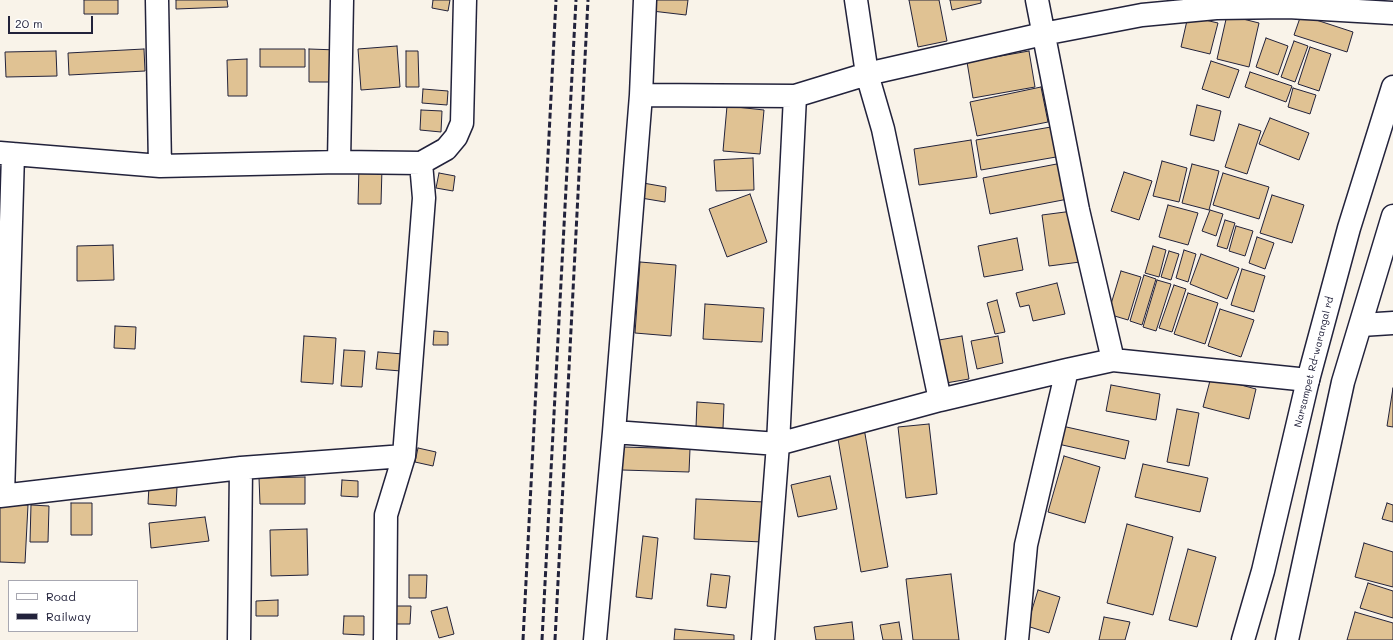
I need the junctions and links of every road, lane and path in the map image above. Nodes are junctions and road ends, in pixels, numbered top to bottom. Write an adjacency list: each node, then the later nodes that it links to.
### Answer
1 (156, 0): 17 (street)
2 (342, 0): 15 (street)
3 (465, 0): 16 (street)
4 (645, 0): 12 (street)
5 (856, 0): 10 (street)
6 (1037, 0): 9 (street)
7 (1215, 4): 8 (street); 9 (street)
8 (1393, 13)
9 (1043, 34): 10 (street); 22 (street)
10 (867, 74): 13 (street); 25 (street)
11 (1393, 87): 24 (street, Narsampet Rd-warangal rd)
12 (641, 95): 13 (street); 26 (street)
13 (795, 96): 27 (street)
14 (6, 154): 17 (street); 19 (street)
15 (339, 162): 16 (street); 17 (street)
16 (421, 163): 28 (street)
17 (160, 166)
18 (1393, 216): 21 (street)
19 (4, 308): 30 (street)
20 (1393, 323): 21 (street)
21 (1361, 325): 37 (street)
22 (1112, 360): 23 (street); 24 (street)
23 (1067, 370): 25 (street); 35 (street)
24 (1308, 380): 36 (street, Narsampet Rd-warangal rd)
25 (940, 400): 27 (street)
26 (614, 432): 27 (street); 33 (street)
27 (778, 444): 34 (street)
28 (404, 456): 29 (street); 32 (street)
29 (241, 468): 30 (street); 31 (street)
30 (1, 496)
31 (239, 640)
32 (385, 640)
33 (595, 640)
34 (763, 640)
35 (1017, 640)
36 (1243, 640)
37 (1288, 640)

